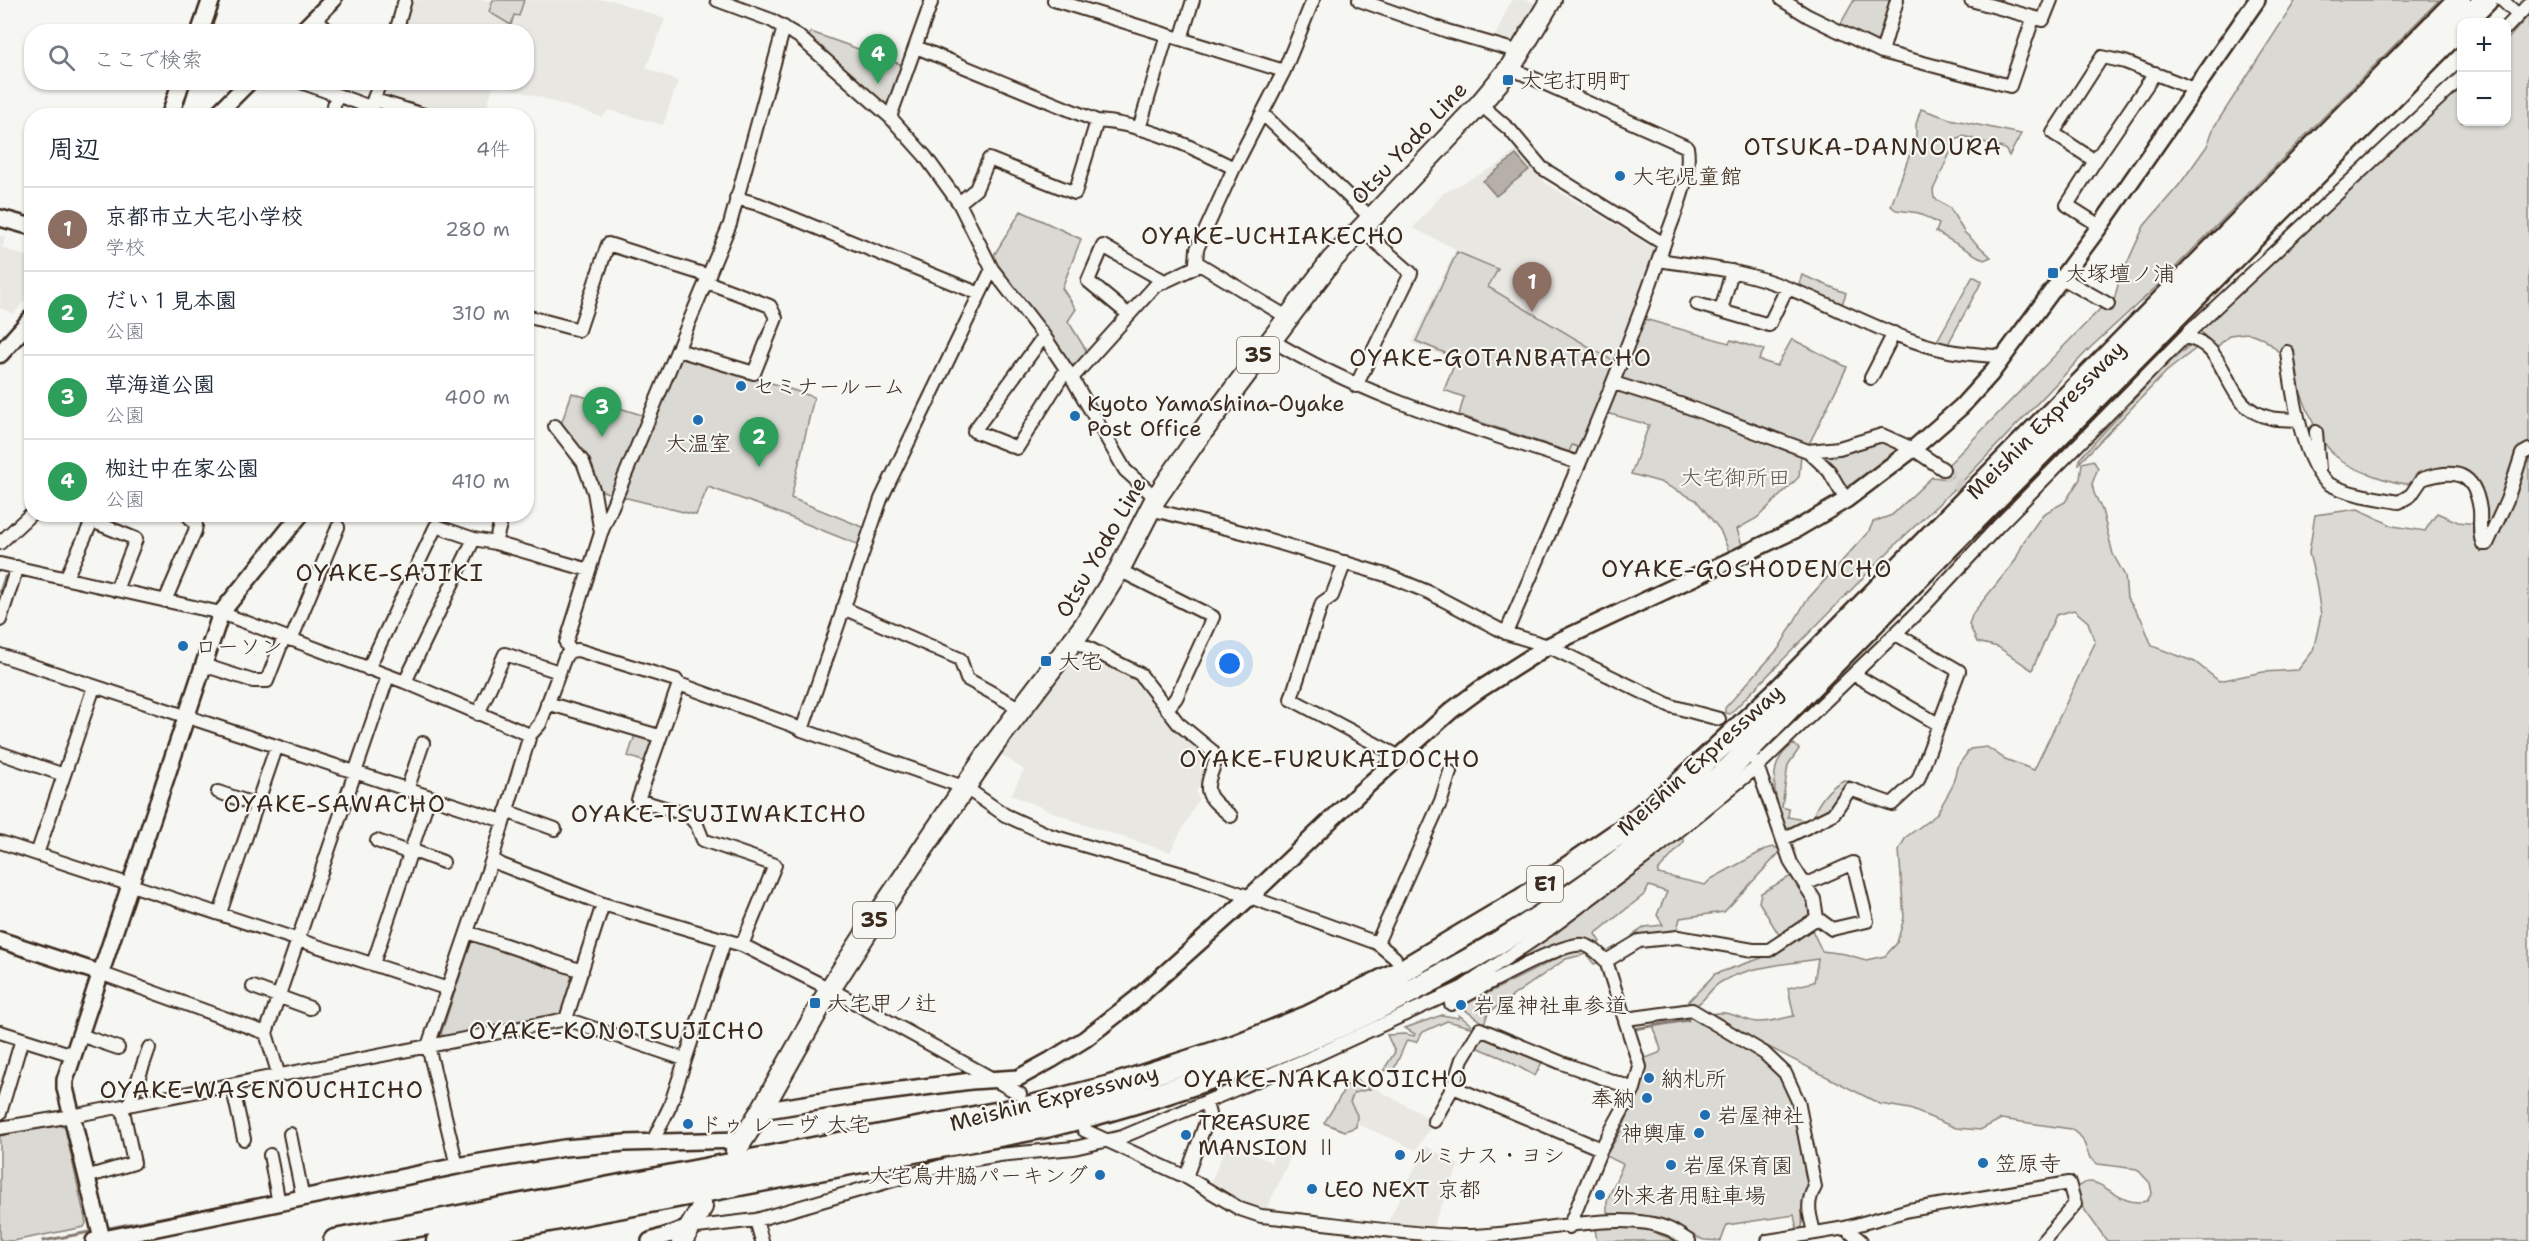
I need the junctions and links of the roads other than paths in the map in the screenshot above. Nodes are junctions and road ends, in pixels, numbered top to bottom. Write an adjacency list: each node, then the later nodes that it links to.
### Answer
1 (211, 0): 23 (main road)
2 (333, 0): 20 (street)
3 (405, 0): 26 (street)
4 (717, 0): 27 (street)
5 (932, 0): 31 (street)
6 (1054, 0): 29 (street)
7 (1193, 0): 30 (street)
8 (1313, 0): 34 (street)
9 (1359, 0): 33 (street)
10 (1551, 0): 33 (main road, Otsu Yodo Line / 35)
11 (1782, 0): 32 (street)
12 (1897, 0): 32 (street)
13 (1971, 0): 22 (street)
14 (2051, 0): 22 (street)
15 (2257, 0): 37 (street)
16 (2460, 0): 237 (highway, Meishin Expressway / E1)
17 (2486, 0): 21 (highway, Meishin Expressway / E1)
18 (2529, 4): 19 (street)
19 (2509, 7)
20 (315, 17): 24 (street); 25 (street)
21 (2469, 18)
22 (2033, 19): 32 (street)
23 (203, 24)
24 (308, 24)
25 (322, 24)
26 (398, 24)
27 (784, 27): 49 (street); 54 (street)
28 (2457, 30): 238 (highway, Meishin Expressway / E1)
29 (1167, 35): 30 (street); 51 (street)
30 (1181, 39): 34 (street)
31 (916, 47): 49 (street); 50 (street)
32 (1882, 52)
33 (1515, 60): 43 (main road, Otsu Yodo Line / 35); 60 (street)
34 (1284, 71): 48 (street)
35 (2155, 73): 37 (street); 52 (street); 52 (street)
36 (2457, 82): 79 (street)
37 (2194, 89): 59 (street)
38 (178, 90): 44 (main road)
39 (241, 90): 45 (street)
40 (323, 90): 42 (street)
41 (378, 90): 47 (street)
42 (337, 95): 46 (street); 47 (street)
43 (1480, 104): 57 (main road, Otsu Yodo Line / 35); 60 (street)
44 (173, 108)
45 (223, 108)
46 (333, 108)
47 (374, 108)
48 (1263, 114): 53 (street); 57 (street)
49 (890, 117): 55 (street)
50 (1097, 121): 51 (street); 55 (street)
51 (1139, 129): 53 (street)
52 (2095, 161): 59 (street)
53 (1234, 168): 62 (street)
54 (736, 198): 66 (street); 69 (street)
55 (959, 202): 63 (street)
56 (0, 218): 58 (street)
57 (1366, 223): 74 (main road, Otsu Yodo Line / 35); 88 (street)
58 (24, 225)
59 (2100, 226): 65 (street)
60 (1664, 244): 61 (street)
61 (1659, 260): 64 (street); 87 (street)
62 (1200, 265): 67 (street); 74 (street)
63 (992, 269): 69 (street); 78 (street)
64 (1732, 271): 68 (street); 72 (street)
65 (2062, 278): 71 (street); 84 (street)
66 (708, 279): 75 (street); 81 (street); 81 (street)
67 (1164, 281): 73 (street); 73 (street)
68 (1787, 288): 72 (street); 77 (street)
69 (980, 294): 119 (street)
70 (1697, 304): 72 (street)
71 (2108, 304)
72 (1720, 311)
73 (1129, 315): 85 (street)
74 (1287, 316): 80 (main road, Otsu Yodo Line / 35)
75 (534, 318)
76 (24, 327): 83 (main road)
77 (1894, 333): 84 (street); 86 (street)
78 (1044, 336): 85 (street); 85 (street)
79 (2184, 337): 89 (street); 123 (street)
80 (1270, 339): 88 (street); 99 (main road, Otsu Yodo Line / 35)
81 (678, 350): 107 (street)
82 (2287, 352): 89 (street)
83 (0, 354)
84 (2004, 357): 92 (street)
85 (1069, 374): 99 (street)
86 (1871, 378)
87 (1614, 383): 94 (street); 95 (street)
88 (1356, 386): 95 (street)
89 (2298, 420): 97 (street)
90 (555, 426): 107 (street)
91 (2316, 432): 97 (street)
92 (1913, 449): 94 (street); 96 (street); 98 (street)
93 (2529, 450): 97 (street)
94 (1808, 451): 98 (street)
95 (1579, 463): 122 (street)
96 (1943, 469)
97 (2319, 472)
98 (1846, 500): 126 (street)
99 (1153, 504): 111 (street); 115 (main road, Otsu Yodo Line / 35)
100 (24, 520): 109 (street)
101 (92, 522): 116 (street)
102 (94, 522): 117 (street)
103 (194, 522): 118 (street)
104 (295, 522): 120 (street)
105 (501, 522): 110 (street)
106 (338, 527): 124 (street)
107 (601, 533): 114 (street)
108 (474, 539): 110 (street); 130 (street); 134 (street)
109 (0, 543)
110 (495, 543): 114 (street)
111 (1345, 562): 122 (street); 150 (street)
112 (0, 564): 113 (street)
113 (16, 567): 116 (street); 121 (street)
114 (589, 570): 127 (street)
115 (1119, 570): 125 (main road, Otsu Yodo Line / 35); 138 (street)
116 (66, 579): 117 (street)
117 (116, 590): 118 (street)
118 (165, 601): 120 (street)
119 (843, 608): 139 (street); 144 (street)
120 (221, 613): 124 (street); 129 (street)
121 (0, 620)
122 (1506, 633): 126 (street)
123 (1896, 634): 132 (street); 143 (street)
124 (287, 638): 129 (street); 130 (street)
125 (1074, 641): 138 (street); 139 (main road, Otsu Yodo Line / 35)
126 (1548, 646): 142 (street); 150 (street)
127 (570, 651): 131 (street); 135 (street)
128 (0, 656): 136 (street)
129 (203, 665): 141 (street)
130 (368, 669): 133 (street)
131 (559, 672): 137 (street); 140 (street)
132 (1855, 675): 143 (street); 151 (street)
133 (388, 676): 134 (street); 153 (street)
134 (405, 682): 140 (street)
135 (679, 684): 144 (street); 146 (street)
136 (94, 687): 141 (street); 154 (street)
137 (547, 703): 145 (street); 146 (street)
138 (1168, 708): 161 (street)
139 (1022, 709): 155 (main road, Otsu Yodo Line / 35)
140 (478, 714): 145 (street)
141 (185, 717): 148 (street); 170 (street)
142 (1719, 719)
143 (1938, 724): 163 (street)
144 (802, 730): 155 (street)
145 (530, 735): 160 (street)
146 (659, 736): 181 (street)
147 (423, 743): 156 (street)
148 (276, 748): 153 (street); 159 (street)
149 (0, 753): 154 (street)
150 (1400, 757): 172 (street)
151 (1757, 765): 163 (street); 191 (street)
152 (1450, 772): 180 (street)
153 (354, 774): 156 (street); 177 (street)
154 (64, 775): 167 (street)
155 (966, 788): 172 (street); 189 (main road, Otsu Yodo Line / 35)
156 (407, 790): 158 (street)
157 (218, 792): 159 (street)
158 (429, 797): 160 (street); 166 (street)
159 (257, 805): 174 (street)
160 (505, 816): 162 (street); 168 (street)
161 (1231, 816)
162 (555, 829)
163 (1783, 838): 171 (street)
164 (377, 841): 166 (street)
165 (0, 842): 167 (street)
166 (411, 852): 169 (street); 184 (street)
167 (37, 854): 170 (street)
168 (492, 859): 173 (street); 176 (street)
169 (443, 862)
170 (130, 884): 174 (street); 186 (street)
171 (1806, 884): 175 (street); 175 (street)
172 (1250, 897): 180 (street); 205 (street)
173 (603, 904): 178 (street); 185 (street)
174 (220, 913): 177 (street)
175 (1817, 918): 183 (street)
176 (467, 932): 185 (street); 188 (street)
177 (298, 938): 184 (street); 190 (street)
178 (725, 939): 181 (street); 203 (street)
179 (0, 940): 186 (street)
180 (1377, 943): 182 (street)
181 (742, 945): 189 (street)
182 (1395, 958)
183 (1606, 961): 191 (street); 194 (street)
184 (373, 964): 188 (street)
185 (582, 971): 193 (street)
186 (100, 973): 196 (street); 197 (street)
187 (253, 987): 190 (street)
188 (448, 989): 199 (street)
189 (830, 989): 205 (street); 212 (main road, Otsu Yodo Line / 35)
190 (278, 996): 192 (street); 196 (street)
191 (1447, 1001): 210 (street)
192 (310, 1008)
193 (566, 1019): 199 (street); 203 (street)
194 (1626, 1019): 208 (street); 234 (street)
195 (0, 1032): 198 (street)
196 (266, 1033): 204 (street)
197 (80, 1035): 200 (street); 202 (street)
198 (22, 1039): 202 (street); 213 (street)
199 (428, 1046): 204 (street); 225 (street)
200 (118, 1048)
201 (149, 1048): 211 (street)
202 (73, 1055): 214 (street)
203 (684, 1059): 221 (street)
204 (279, 1076): 206 (street)
205 (993, 1079): 209 (street); 212 (street)
206 (232, 1085): 211 (street); 219 (street)
207 (1453, 1087): 208 (street); 215 (street); 223 (street)
208 (1635, 1089): 223 (street)
209 (1020, 1094)
210 (1206, 1103): 220 (street); 227 (street)
211 (125, 1105): 214 (street); 226 (street)
212 (761, 1111): 222 (main road, Otsu Yodo Line / 35)
213 (0, 1113)
214 (72, 1116): 216 (street); 226 (street)
215 (1434, 1120)
216 (0, 1128)
217 (1084, 1130): 220 (street)
218 (290, 1134): 228 (street)
219 (244, 1139)
220 (1106, 1140): 227 (street); 231 (street)
221 (652, 1143): 222 (street); 225 (street)
222 (739, 1145)
223 (1601, 1149): 232 (street)
224 (270, 1155): 229 (street)
225 (457, 1166): 228 (street)
226 (87, 1177): 236 (street)
227 (1186, 1177): 232 (street)
228 (303, 1199): 229 (street)
229 (279, 1204): 236 (street)
230 (702, 1207): 235 (main road)
231 (756, 1220): 235 (street); 240 (street)
232 (1569, 1227): 241 (street)
233 (1845, 1228): 234 (street); 243 (street); 244 (street)
234 (1814, 1232): 242 (street)
235 (686, 1235): 239 (street)
236 (100, 1240)
237 (335, 1241)
238 (438, 1241)
239 (650, 1241)
240 (762, 1241)
241 (1689, 1241)
242 (1768, 1241)
243 (1861, 1241)
244 (2043, 1241)

